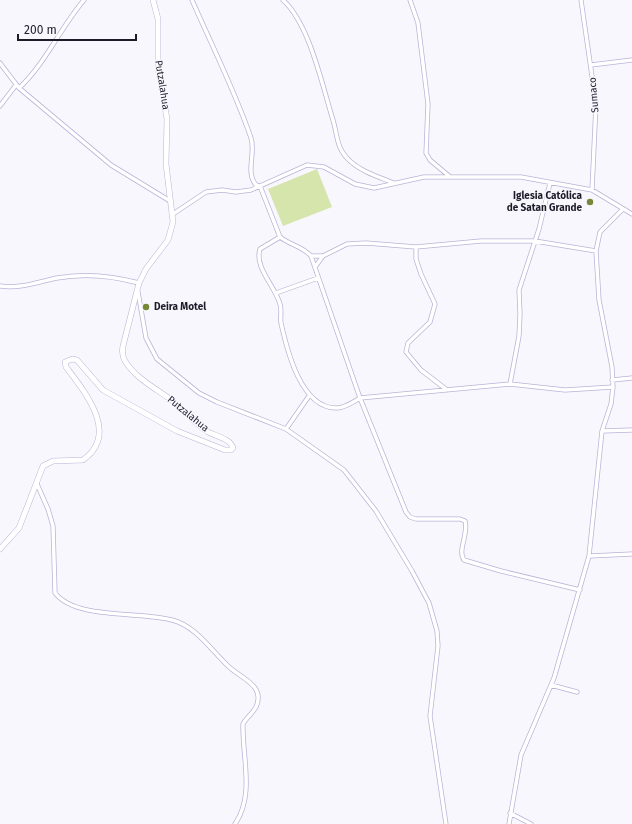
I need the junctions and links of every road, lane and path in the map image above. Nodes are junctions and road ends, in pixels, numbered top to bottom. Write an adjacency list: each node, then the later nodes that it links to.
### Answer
1 (84, 0): 11 (street)
2 (153, 0): 18 (street, Putzalahua)
3 (192, 0): 16 (street)
4 (284, 0): 14 (street)
5 (410, 0): 13 (street)
6 (582, 0): 9 (street, Sumaco)
7 (632, 60): 9 (street)
8 (0, 63): 10 (street)
9 (591, 65): 17 (street, Sumaco)
10 (16, 85): 11 (street); 12 (street)
11 (19, 88): 18 (street)
12 (0, 106)
13 (449, 176): 14 (street); 15 (street)
14 (394, 183): 16 (street)
15 (550, 183): 17 (street); 23 (street)
16 (260, 186): 20 (street); 22 (street)
17 (592, 190): 19 (street)
18 (170, 201): 20 (street, Putzalahua)
19 (622, 210): 21 (street); 25 (street)
20 (173, 214): 30 (street, Putzalahua)
21 (632, 214)
22 (280, 237): 26 (street); 33 (street)
23 (535, 241): 24 (street); 25 (street); 36 (street)
24 (416, 247): 27 (street); 38 (street)
25 (596, 251): 35 (street)
26 (311, 256): 27 (street); 28 (street)
27 (323, 256): 28 (street)
28 (315, 267): 29 (street)
29 (318, 278): 33 (street); 40 (street)
30 (139, 283): 31 (street); 32 (street, Putzalahua)
31 (0, 286)
32 (138, 292): 41 (street); 44 (street, Putzalahua)
33 (276, 293): 39 (street)
34 (632, 378): 35 (street)
35 (612, 380): 37 (street)
36 (510, 384): 37 (street); 38 (street)
37 (613, 386): 43 (street)
38 (448, 390): 40 (street)
39 (309, 396): 40 (street); 41 (street)
40 (360, 398): 48 (street)
41 (286, 429): 53 (street)
42 (632, 430): 43 (street)
43 (602, 431): 47 (street)
44 (36, 483): 45 (street, Putzalahua); 52 (street)
45 (0, 550)
46 (632, 554): 47 (street)
47 (589, 556): 48 (street)
48 (580, 590): 49 (street)
49 (551, 685): 50 (street); 51 (street)
50 (577, 692)
51 (510, 813): 54 (street); 55 (street)
52 (235, 824)
53 (446, 824)
54 (509, 824)
55 (531, 824)

